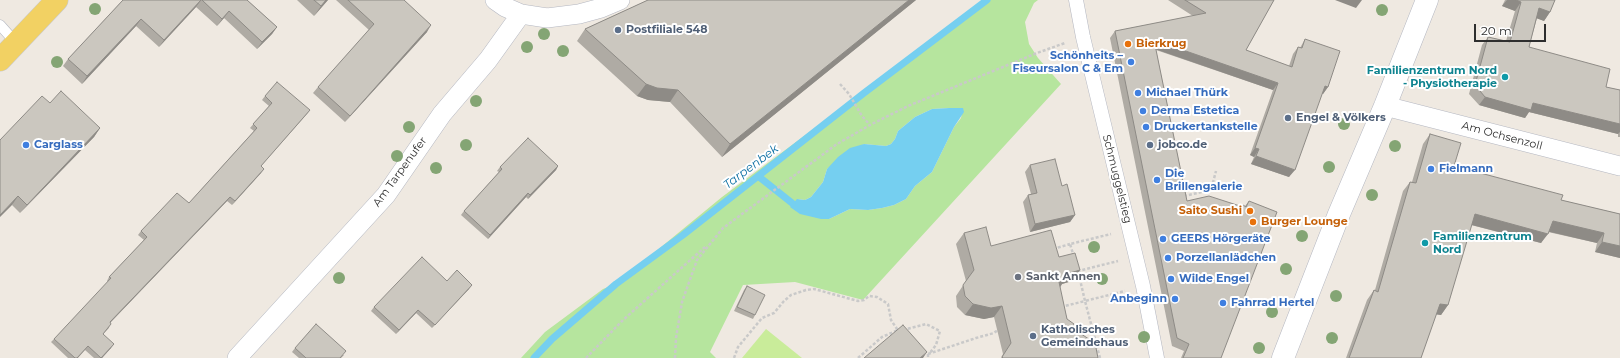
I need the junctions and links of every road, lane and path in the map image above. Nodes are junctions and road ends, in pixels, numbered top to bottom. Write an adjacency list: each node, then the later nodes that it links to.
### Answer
1 (56, 0): 10 (main road)
2 (495, 0): 7 (street)
3 (620, 0): 7 (street)
4 (1076, 0): 9 (street, Schmuggelstieg)
5 (1435, 0): 6 (main road)
6 (1422, 6): 13 (main road)
7 (521, 14): 32 (street, Am Tarpenufer)
8 (0, 25): 10 (lane)
9 (1083, 37): 14 (path); 18 (street, Schmuggelstieg)
10 (16, 43): 11 (main road)
11 (0, 60)
12 (840, 84): 14 (path)
13 (1385, 106): 15 (street, Am Ochsenzoll); 40 (main road)
14 (870, 125): 19 (path)
15 (1620, 166)
16 (1216, 170): 17 (path)
17 (1182, 196)
18 (1129, 229): 20 (path); 22 (street, Schmuggelstieg)
19 (711, 242): 33 (path); 34 (path)
20 (1070, 244): 21 (path); 23 (path)
21 (1048, 250)
22 (1136, 257): 23 (path); 24 (street, Schmuggelstieg)
23 (1078, 271): 25 (path)
24 (1143, 286): 25 (path); 39 (street, Schmuggelstieg)
25 (1085, 301): 26 (path); 38 (path)
26 (1055, 308)
27 (1003, 324): 31 (path)
28 (897, 330): 29 (path); 31 (path); 35 (path); 36 (path)
29 (903, 335)
30 (922, 349): 31 (path)
31 (928, 354): 37 (path)
32 (237, 358)
33 (586, 358)
34 (675, 358)
35 (734, 358)
36 (858, 358)
37 (928, 358)
38 (1100, 358)
39 (1157, 358)
40 (1283, 358)

